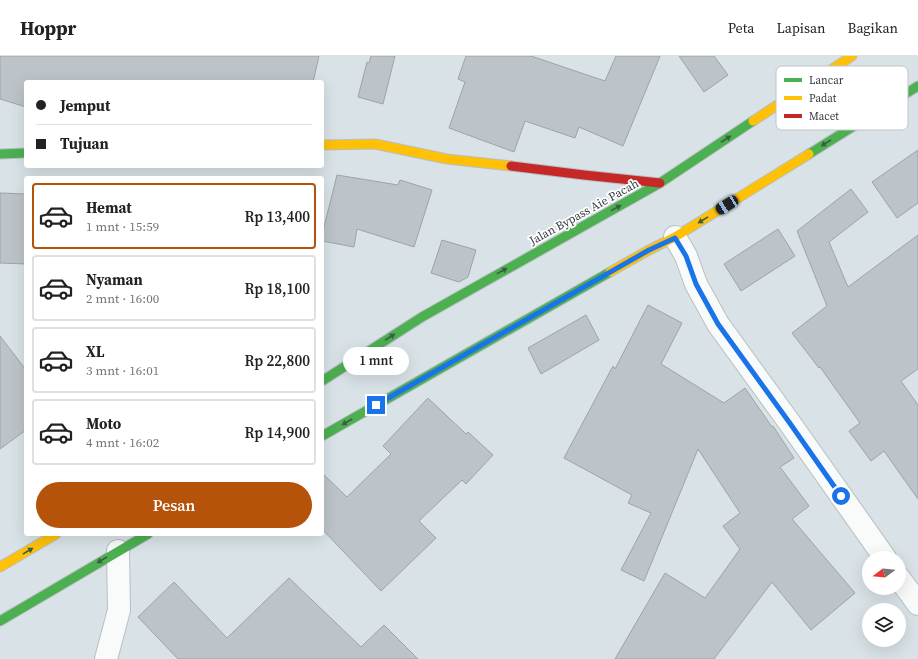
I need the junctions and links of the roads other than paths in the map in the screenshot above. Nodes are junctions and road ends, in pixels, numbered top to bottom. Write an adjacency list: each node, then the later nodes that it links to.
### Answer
1 (852, 56): 2 (main road, Jalan Bypass Aie Pacah, one-way to 1)
2 (837, 66)
3 (918, 86): 4 (main road, one-way to 4)
4 (908, 92)
5 (776, 106): 10 (main road, Jalan Bypass Aie Pacah, one-way to 5)
6 (848, 130): 11 (main road, one-way to 11)
7 (324, 145): 10 (main road)
8 (24, 153): 9 (main road)
9 (0, 154)
10 (660, 183): 12 (main road, Jalan Bypass Aie Pacah, one-way to 10)
11 (675, 238): 13 (main road, one-way to 13); 17 (street)
12 (324, 380)
13 (324, 435)
14 (53, 536): 18 (main road, one-way to 14)
15 (144, 536): 16 (main road)
16 (118, 551): 21 (main road, one-way to 21); 22 (street)
17 (880, 551)
18 (0, 567)
19 (906, 588): 20 (street)
20 (918, 604)
21 (0, 622)
22 (106, 659)

